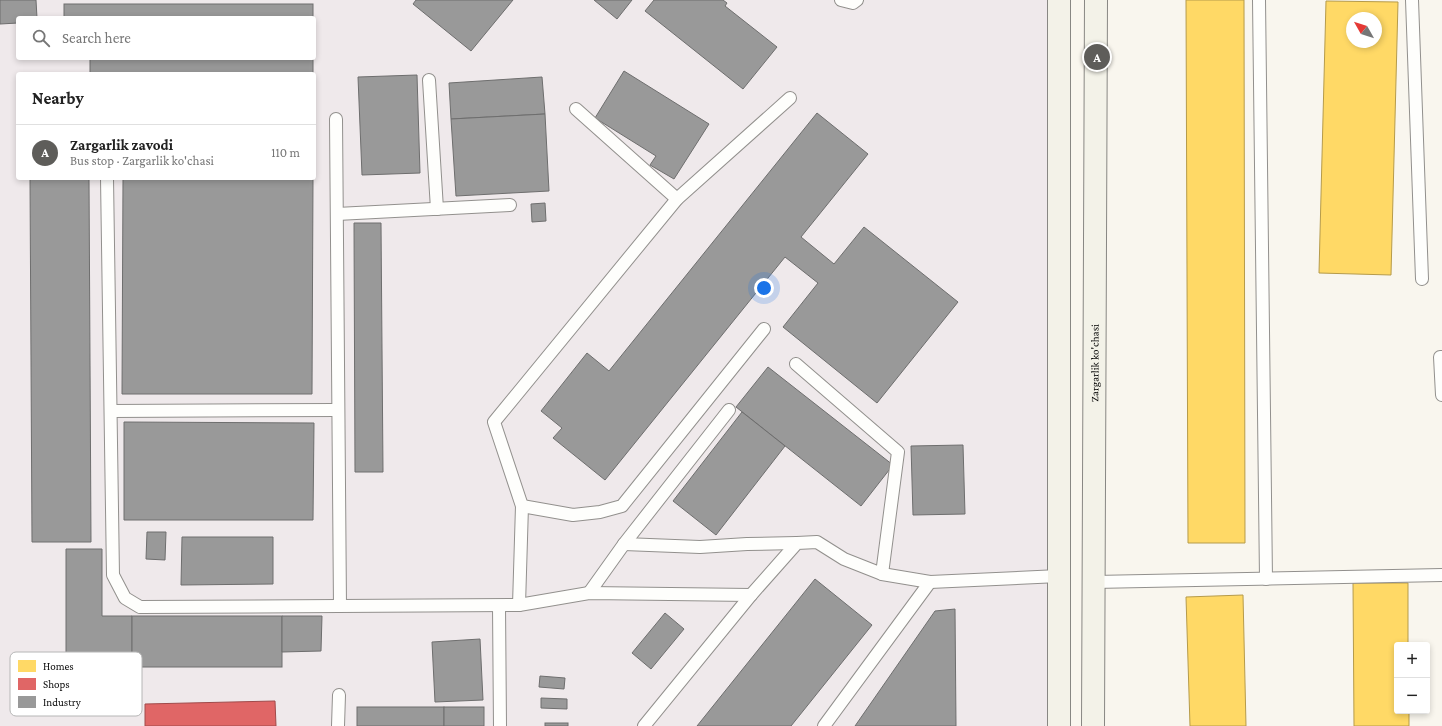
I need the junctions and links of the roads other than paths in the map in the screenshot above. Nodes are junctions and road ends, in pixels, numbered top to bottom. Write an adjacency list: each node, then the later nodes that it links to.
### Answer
1 (841, 0): 2 (lane)
2 (857, 0)
3 (1059, 0): 29 (main road)
4 (1096, 0): 32 (main road, Zargarlik ko'chasi)
5 (1259, 0): 30 (lane)
6 (1412, 0): 16 (lane)
7 (430, 80): 14 (lane)
8 (790, 98): 12 (lane)
9 (576, 109): 12 (lane)
10 (336, 119): 15 (lane)
11 (107, 180): 23 (lane)
12 (677, 199): 24 (lane)
13 (510, 205): 14 (lane)
14 (437, 209): 15 (lane)
15 (337, 214): 21 (lane)
16 (1422, 280)
17 (764, 329): 24 (lane)
18 (1442, 357): 20 (lane)
19 (796, 364): 27 (lane)
20 (1442, 395)
21 (338, 410): 23 (lane); 35 (lane)
22 (729, 410): 26 (lane)
23 (111, 411): 35 (lane)
24 (522, 506): 37 (lane)
25 (797, 543): 26 (lane); 27 (lane); 34 (lane)
26 (624, 544): 33 (lane)
27 (882, 574): 31 (lane)
28 (1442, 575): 30 (lane)
29 (1059, 576): 31 (lane); 43 (main road)
30 (1266, 579): 32 (lane)
31 (930, 582): 42 (lane)
32 (1094, 582): 44 (main road, Zargarlik ko'chasi)
33 (589, 593): 34 (lane); 37 (lane)
34 (751, 595): 41 (lane)
35 (340, 606): 36 (lane)
36 (499, 606): 37 (lane); 40 (lane)
37 (520, 606)
38 (339, 695): 39 (lane)
39 (338, 726)
40 (500, 726)
41 (644, 726)
42 (824, 726)
43 (1059, 726)
44 (1093, 726)

